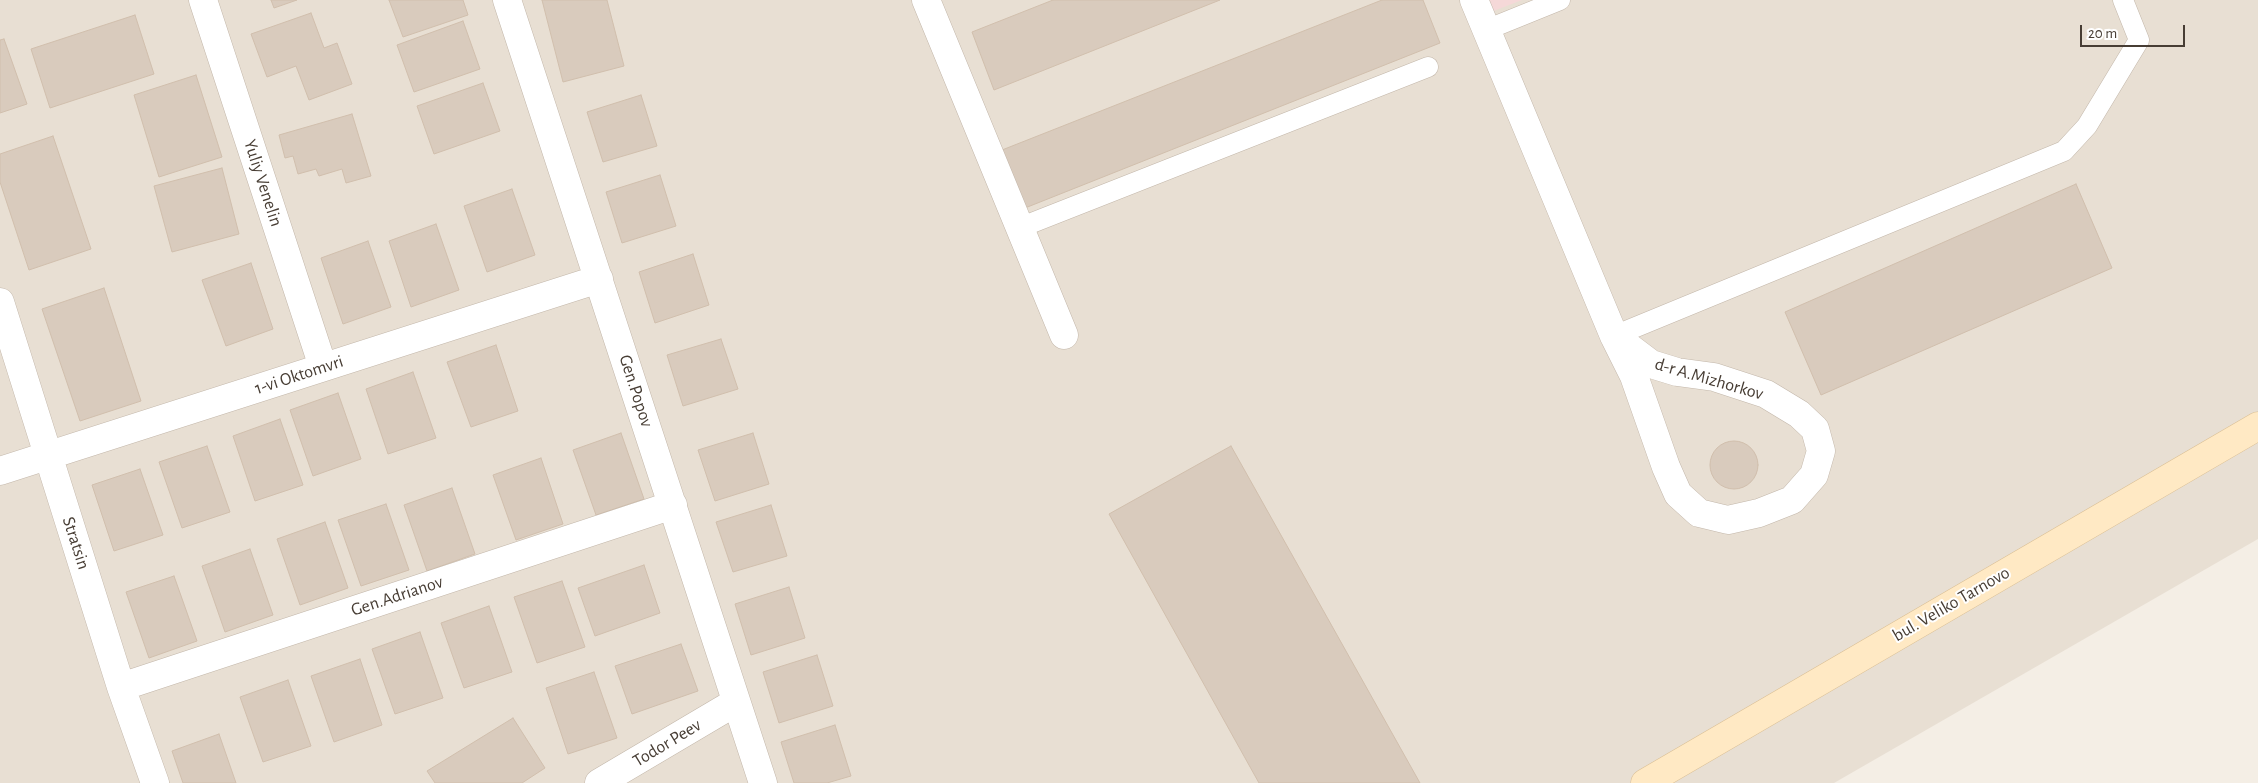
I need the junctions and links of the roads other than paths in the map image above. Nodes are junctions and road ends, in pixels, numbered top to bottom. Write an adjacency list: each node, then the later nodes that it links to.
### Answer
1 (203, 0): 14 (street, Yuliy Venelin)
2 (507, 0): 10 (street, Gen.Popov)
3 (926, 0): 9 (street)
4 (1474, 0): 7 (street, d-r A.Mizhorkov)
5 (1560, 0): 7 (lane)
6 (2123, 0): 13 (lane)
7 (1486, 30): 13 (street, d-r A.Mizhorkov)
8 (1428, 68): 9 (lane)
9 (1019, 228): 12 (street)
10 (599, 279): 14 (street, 1-vi Oktomvri); 18 (street, Gen.Popov)
11 (0, 302): 16 (street, Stratsin)
12 (1064, 336)
13 (1614, 336): 13 (street, d-r A.Mizhorkov)
14 (323, 367): 16 (street, 1-vi Oktomvri)
15 (2258, 426): 24 (main road, bul. Veliko Tarnovo)
16 (48, 456): 17 (street, 1-vi Oktomvri); 19 (street, Stratsin)
17 (0, 471)
18 (673, 504): 19 (street, Gen.Adrianov); 20 (street, Gen.Popov)
19 (121, 687): 21 (street, Stratsin)
20 (736, 702): 22 (street, Todor Peev); 23 (street, Gen.Popov)
21 (155, 783)
22 (599, 783)
23 (763, 783)
24 (1645, 783)

